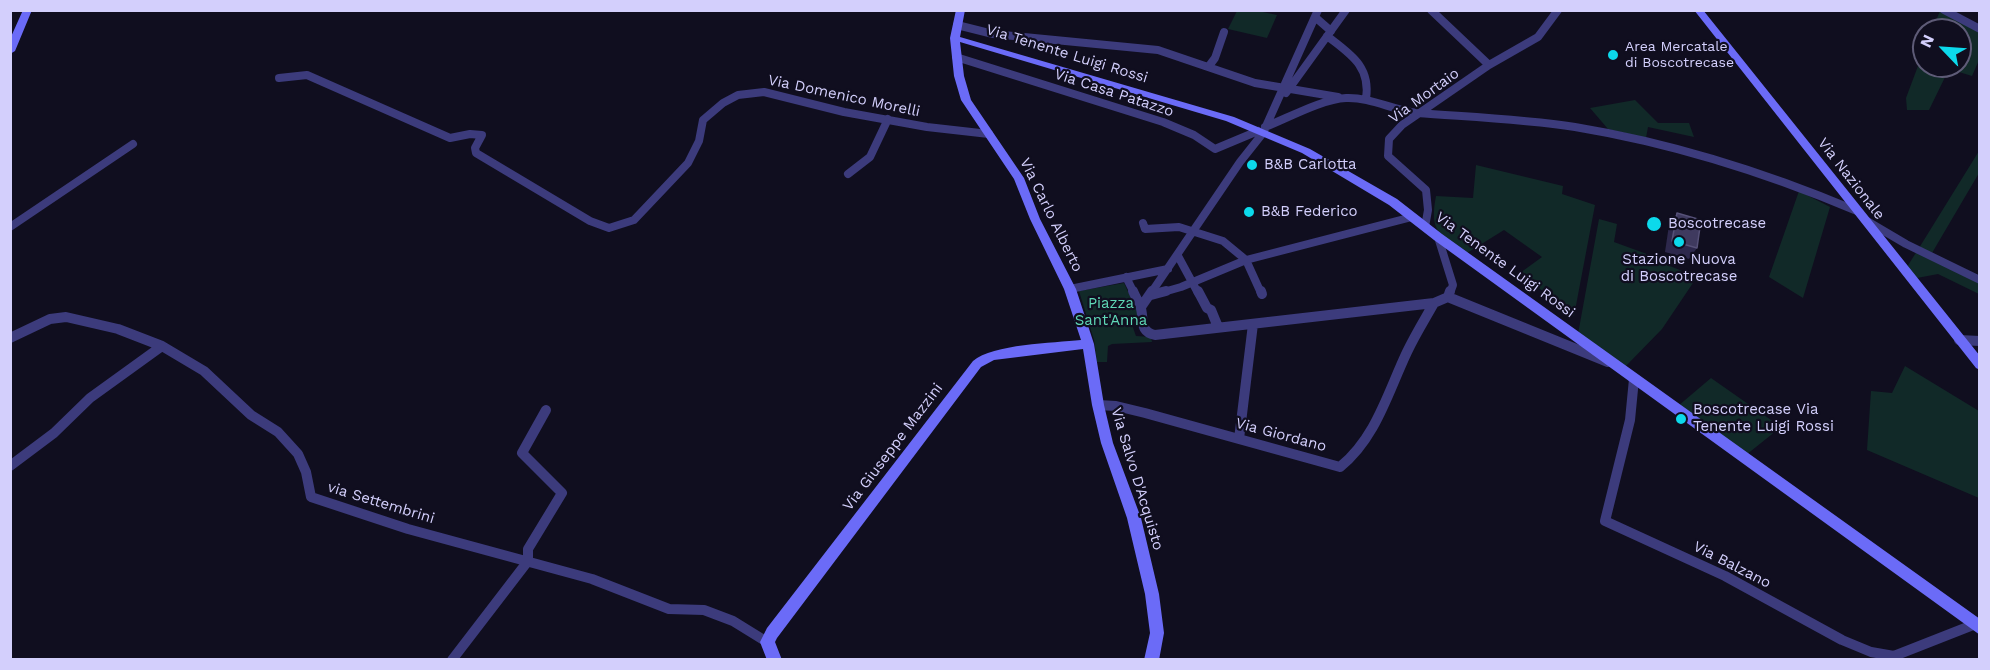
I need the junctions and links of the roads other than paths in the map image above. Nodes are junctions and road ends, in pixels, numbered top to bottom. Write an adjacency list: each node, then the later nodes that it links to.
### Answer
1 (28, 10): 15 (street)
2 (961, 10): 11 (street, Via Carlo Alberto)
3 (1346, 10): 13 (street)
4 (1431, 10): 17 (street)
5 (1558, 10): 17 (street, Via Mortaio)
6 (1698, 10): 29 (street, Via Nazionale)
7 (1944, 10): 10 (street)
8 (1964, 10): 10 (street)
9 (1317, 14): 13 (street); 20 (street)
10 (1958, 18)
11 (957, 25): 14 (street, Via Carlo Alberto); 18 (street)
12 (1224, 32): 18 (street)
13 (1329, 34): 20 (street); 22 (street)
14 (955, 38): 16 (street, Via Carlo Alberto); 25 (street, Via Tenente Luigi Rossi)
15 (10, 51)
16 (956, 57): 25 (street, Via Casa Patazzo); 26 (street, Via Carlo Alberto)
17 (1489, 64): 23 (street, Via Mortaio)
18 (1209, 66): 20 (street)
19 (279, 78): 24 (street, Via Domenico Morelli)
20 (1287, 89): 21 (street); 25 (street)
21 (1344, 98): 22 (street); 25 (street, Via Casa Patazzo)
22 (1366, 99): 23 (street)
23 (1420, 113): 29 (street); 33 (street, Via Mortaio)
24 (888, 119): 26 (street, Via Domenico Morelli); 28 (street)
25 (1262, 131): 30 (street, Via Tenente Luigi Rossi); 34 (street)
26 (989, 134): 42 (street, Via Carlo Alberto)
27 (133, 144): 32 (street)
28 (848, 174)
29 (1859, 214): 40 (street); 51 (street, Via Nazionale)
30 (1412, 217): 33 (street, Via Tenente Luigi Rossi); 37 (street)
31 (1143, 223): 34 (street)
32 (10, 227)
33 (1425, 227): 35 (street, Via Tenente Luigi Rossi)
34 (1194, 230): 36 (street); 37 (street)
35 (1438, 237): 45 (street); 55 (street, Via Tenente Luigi Rossi)
36 (1178, 256): 38 (street); 41 (street)
37 (1246, 260): 41 (street); 43 (street)
38 (1168, 269): 39 (street); 44 (street)
39 (1126, 277): 42 (street); 47 (street)
40 (1980, 280)
41 (1192, 282): 44 (street); 49 (street)
42 (1070, 289): 53 (street, Via Carlo Alberto)
43 (1262, 294)
44 (1152, 295): 47 (street)
45 (1448, 297): 46 (street); 55 (street)
46 (1434, 303): 48 (street); 60 (street, Via Giordano)
47 (1141, 307): 49 (street)
48 (1253, 324): 49 (street); 60 (street)
49 (1218, 327)
50 (10, 338): 54 (street, via Settembrini)
51 (1959, 340): 52 (street); 56 (street, Via Nazionale)
52 (1980, 341)
53 (1088, 344): 58 (street, Via Salvo D'Acquisto); 64 (street, Via Giuseppe Mazzini)
54 (162, 346): 61 (street); 62 (street, via Settembrini)
55 (1611, 362): 57 (street, Via Tenente Luigi Rossi)
56 (1980, 365)
57 (1634, 379): 63 (street, Via Tenente Luigi Rossi); 65 (street, Via Balzano)
58 (1098, 405): 60 (street, Via Giordano); 68 (street, Via Salvo D'Acquisto)
59 (546, 410): 62 (street)
60 (1239, 439)
61 (10, 466)
62 (528, 561): 64 (street, via Settembrini); 66 (street)
63 (1978, 625): 65 (street, Via Balzano)
64 (767, 642): 67 (street)
65 (1897, 658)
66 (452, 660)
67 (775, 660)
68 (1151, 660)

